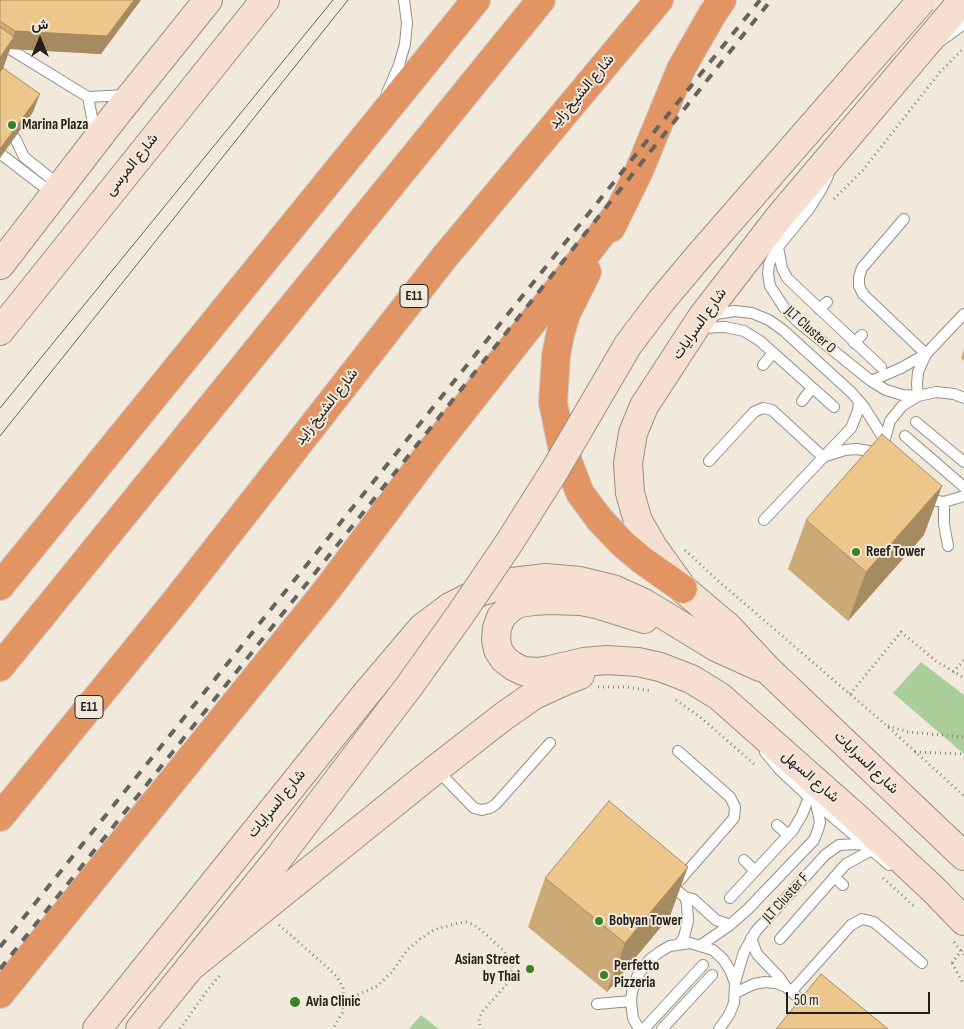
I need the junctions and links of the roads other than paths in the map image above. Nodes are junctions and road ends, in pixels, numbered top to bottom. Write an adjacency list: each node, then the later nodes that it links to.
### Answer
1 (208, 0): 15 (main road)
2 (265, 0): 29 (main road, شارع المرسى)
3 (404, 0): 17 (lane)
4 (476, 0): 17 (highway)
5 (541, 0): 59 (highway)
6 (658, 0): 66 (highway, شارع الشيخ زايد / E11)
7 (722, 0): 23 (highway)
8 (922, 0): 88 (main road, bridge)
9 (963, 0): 13 (main road, شارع السرايات)
10 (964, 24): 13 (lane)
11 (0, 43): 14 (lane)
12 (20, 43): 14 (lane)
13 (919, 52): 20 (main road, شارع السرايات)
14 (25, 58): 16 (lane)
15 (133, 94): 16 (lane); 19 (main road)
16 (88, 97): 19 (lane)
17 (374, 124): 55 (highway)
18 (15, 138): 22 (lane)
19 (96, 141): 22 (main road)
20 (839, 147): 25 (lane, JLT Cluster O); 28 (main road, شارع السرايات)
21 (2, 155): 22 (lane)
22 (57, 190): 26 (main road)
23 (619, 212): 56 (highway); 92 (highway)
24 (904, 219): 33 (lane)
25 (778, 247): 31 (lane); 36 (lane, JLT Cluster O)
26 (2, 257)
27 (964, 314): 33 (lane)
28 (698, 323): 32 (lane); 41 (lane, JLT Cluster O); 56 (main road, شارع السرايات)
29 (0, 331)
30 (862, 335): 31 (lane)
31 (854, 343): 35 (lane)
32 (773, 353): 34 (lane); 37 (lane)
33 (926, 354): 36 (lane); 38 (lane)
34 (763, 365)
35 (881, 368)
36 (871, 382): 38 (lane, JLT Cluster O)
37 (812, 388): 40 (lane); 42 (lane)
38 (918, 396): 39 (lane, JLT Cluster O); 45 (lane, JLT Cluster O)
39 (964, 398)
40 (802, 401)
41 (859, 402): 45 (lane, JLT Cluster O); 46 (lane)
42 (834, 407)
43 (916, 422): 48 (lane)
44 (905, 436): 49 (lane)
45 (884, 438): 46 (lane, JLT Cluster O)
46 (823, 457): 47 (lane); 53 (lane)
47 (709, 462)
48 (964, 462)
49 (964, 487)
50 (964, 496): 52 (lane)
51 (916, 497): 52 (lane)
52 (944, 502): 54 (lane)
53 (764, 520)
54 (948, 546)
55 (0, 586)
56 (683, 589): 60 (main road, شارع السرايات)
57 (692, 631): 58 (main road); 60 (main road, شارع السرايات); 96 (main road, شارع السرايات)
58 (638, 662): 61 (main road, شارع السهل); 64 (main road)
59 (0, 666)
60 (768, 670): 70 (main road, شارع السرايات)
61 (752, 726): 65 (lane); 79 (main road, شارع السهل)
62 (550, 743): 64 (lane)
63 (678, 751): 76 (lane)
64 (436, 769): 88 (main road)
65 (812, 800): 68 (lane); 69 (lane); 80 (lane, JLT Cluster F)
66 (0, 817)
67 (777, 824): 68 (lane)
68 (788, 835): 72 (lane)
69 (868, 848): 74 (lane); 79 (lane); 82 (lane, JLT Cluster F)
70 (964, 856)
71 (744, 860): 72 (lane)
72 (755, 871): 78 (lane)
73 (659, 875): 76 (lane)
74 (834, 877): 75 (lane); 83 (lane)
75 (843, 885)
76 (673, 887): 77 (lane)
77 (685, 897): 80 (lane); 84 (lane)
78 (730, 898)
79 (928, 901): 81 (main road, شارع السهل)
80 (730, 925): 85 (lane, JLT Cluster F)
81 (957, 930)
82 (751, 938): 90 (lane, JLT Cluster F); 91 (lane)
83 (780, 939)
84 (680, 944): 85 (lane); 93 (lane)
85 (701, 945): 90 (lane)
86 (922, 963): 91 (lane)
87 (703, 965): 99 (lane)
88 (189, 968): 97 (main road)
89 (712, 975): 100 (lane)
90 (735, 988): 91 (lane); 101 (lane, JLT Cluster F)
91 (789, 989): 95 (lane)
92 (0, 994)
93 (631, 1001): 94 (lane); 98 (lane)
94 (597, 1004)
95 (819, 1016)
96 (97, 1029)
97 (140, 1029)
98 (639, 1029)
99 (644, 1029)
100 (662, 1029)
101 (719, 1029)

